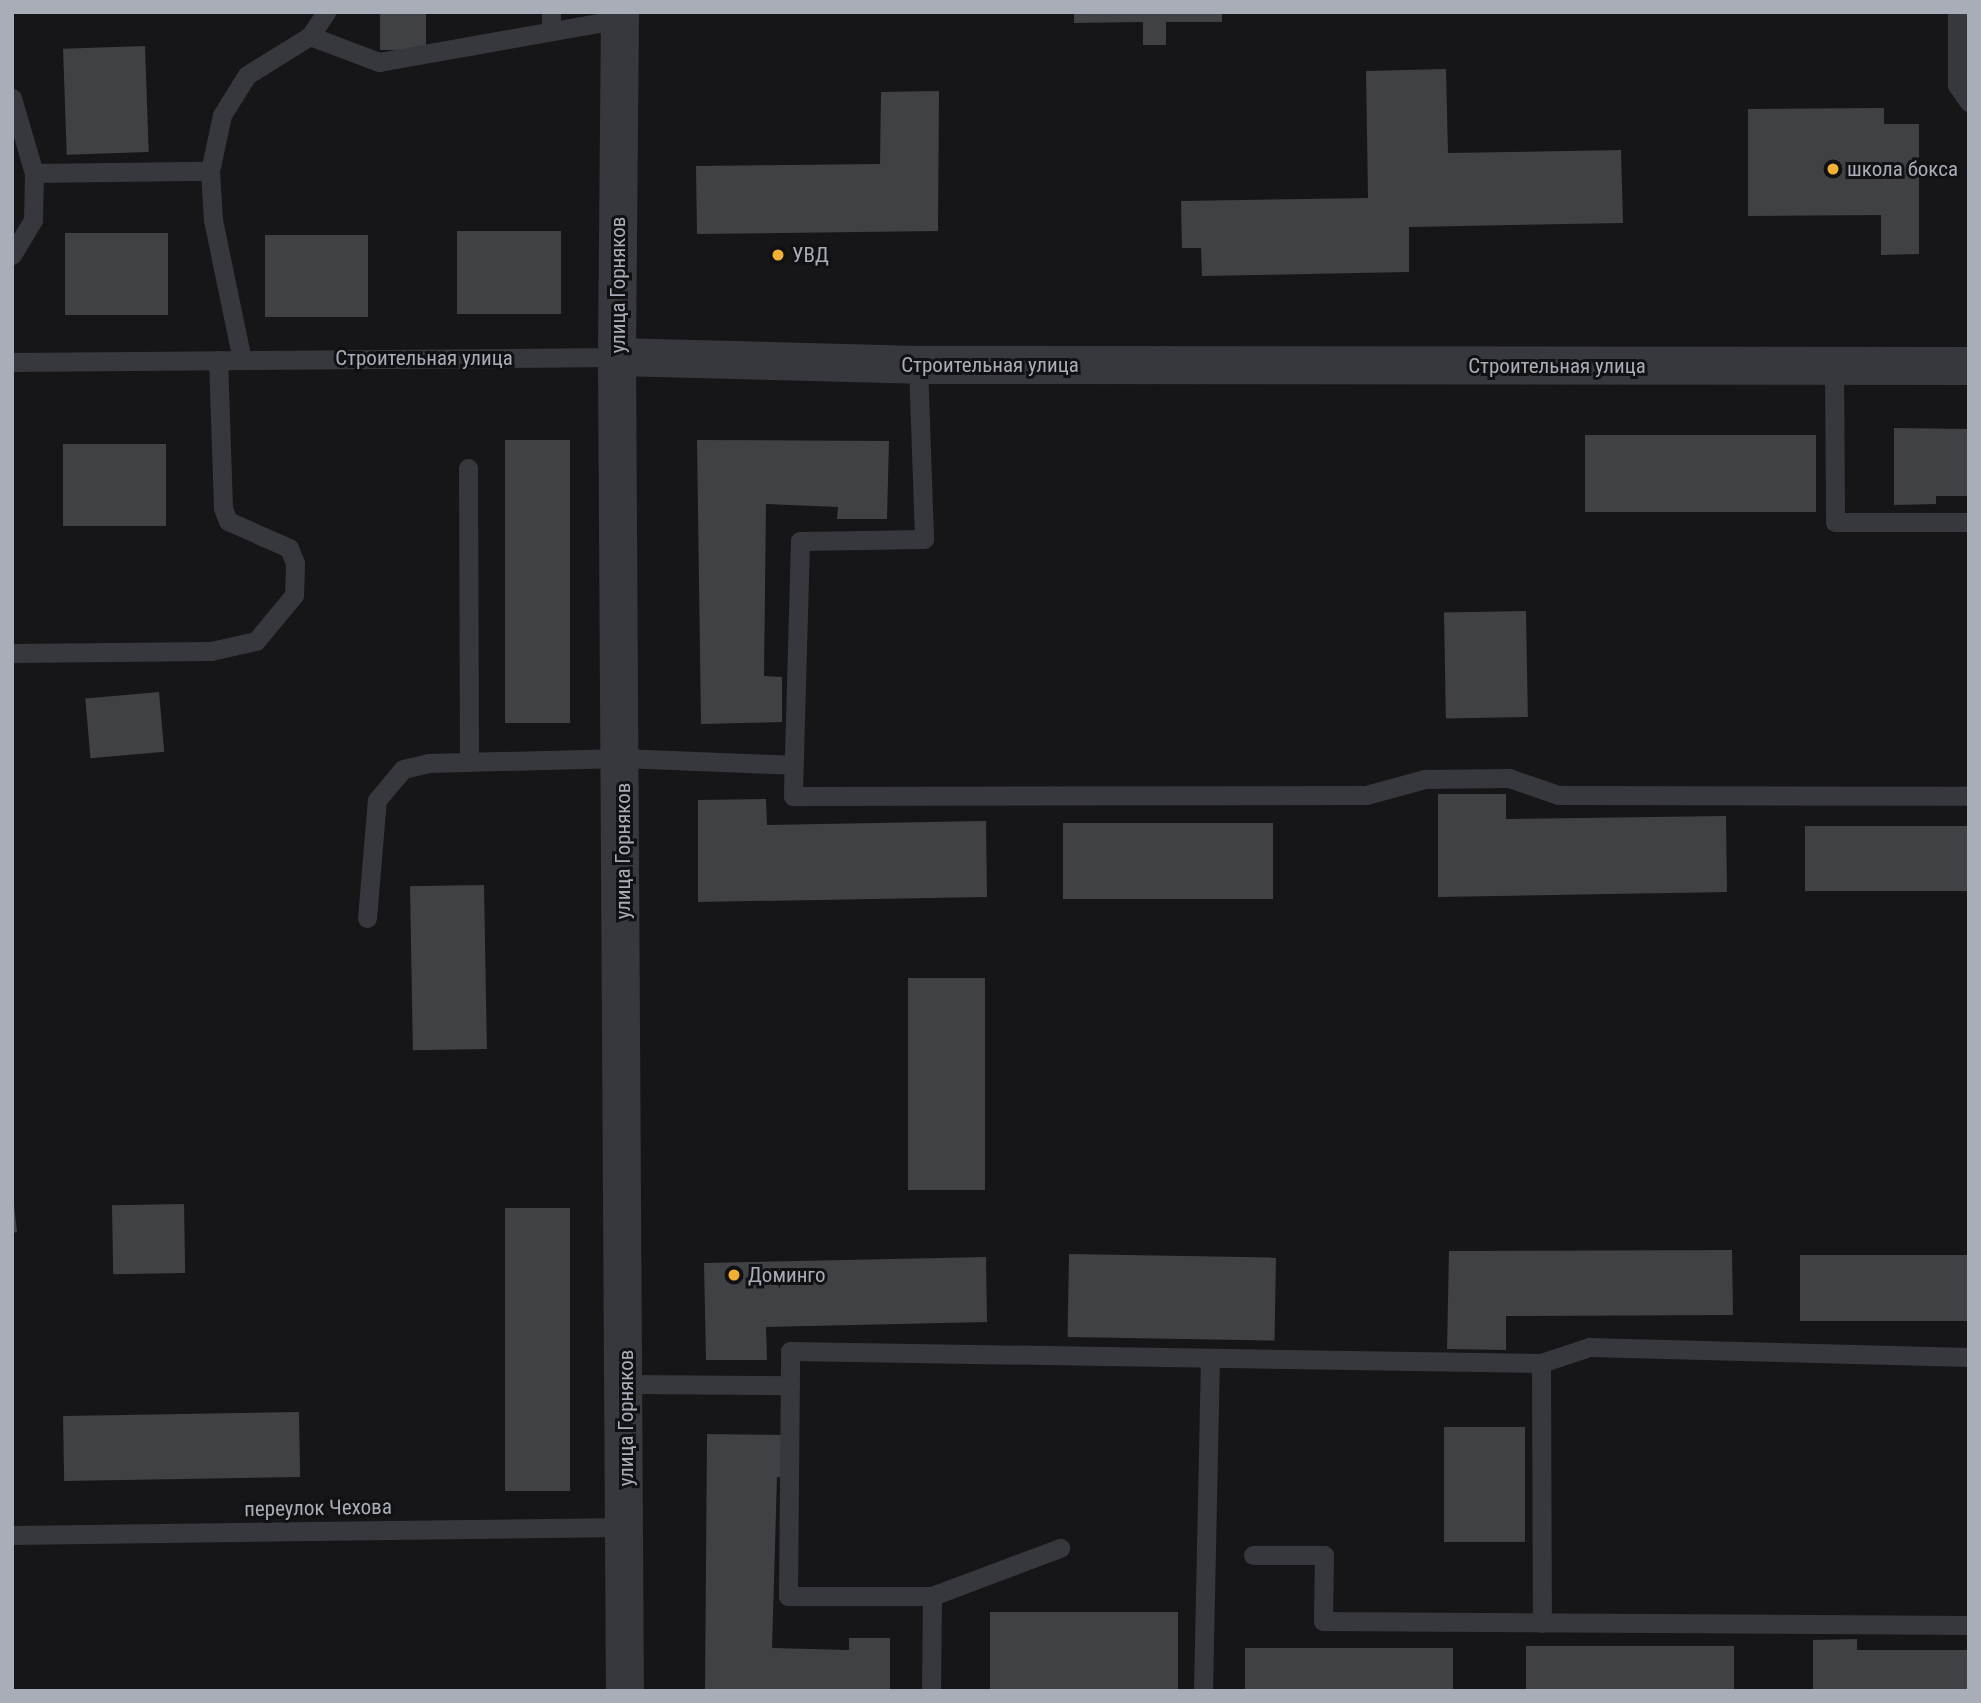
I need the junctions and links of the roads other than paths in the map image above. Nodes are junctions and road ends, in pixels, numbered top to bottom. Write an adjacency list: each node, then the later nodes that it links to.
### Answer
1 (326, 12): 5 (lane)
2 (1957, 12): 7 (lane)
3 (620, 16): 4 (lane); 11 (street, улица Горняков)
4 (551, 21): 5 (lane)
5 (310, 36): 8 (lane)
6 (12, 98): 9 (lane)
7 (1969, 102)
8 (210, 172): 9 (lane); 13 (lane)
9 (34, 173): 10 (lane)
10 (12, 255)
11 (617, 357): 13 (lane, Строительная улица); 15 (street, Строительная улица); 21 (street, улица Горняков)
12 (218, 360): 13 (lane, Строительная улица); 14 (lane, Строительная улица); 20 (lane)
13 (242, 360)
14 (12, 362)
15 (918, 365): 16 (street, Строительная улица); 23 (lane)
16 (1834, 366): 17 (street, Строительная улица); 19 (lane)
17 (1969, 366)
18 (468, 468): 22 (lane)
19 (1969, 522)
20 (12, 653)
21 (622, 758): 22 (lane); 23 (lane); 29 (street, улица Горняков)
22 (469, 762): 25 (lane)
23 (793, 765): 24 (lane)
24 (1969, 796)
25 (367, 918)
26 (1210, 1357): 28 (lane); 30 (lane); 40 (lane)
27 (1969, 1357): 28 (lane)
28 (1541, 1363): 36 (lane)
29 (626, 1384): 30 (lane); 31 (street, улица Горняков)
30 (790, 1385): 35 (lane)
31 (625, 1527): 32 (lane, переулок Чехова); 38 (street, улица Горняков)
32 (12, 1535)
33 (1060, 1548): 35 (lane)
34 (1253, 1555): 36 (lane)
35 (932, 1596): 39 (lane)
36 (1542, 1623): 37 (lane)
37 (1969, 1625)
38 (625, 1691)
39 (932, 1691)
40 (1203, 1691)

